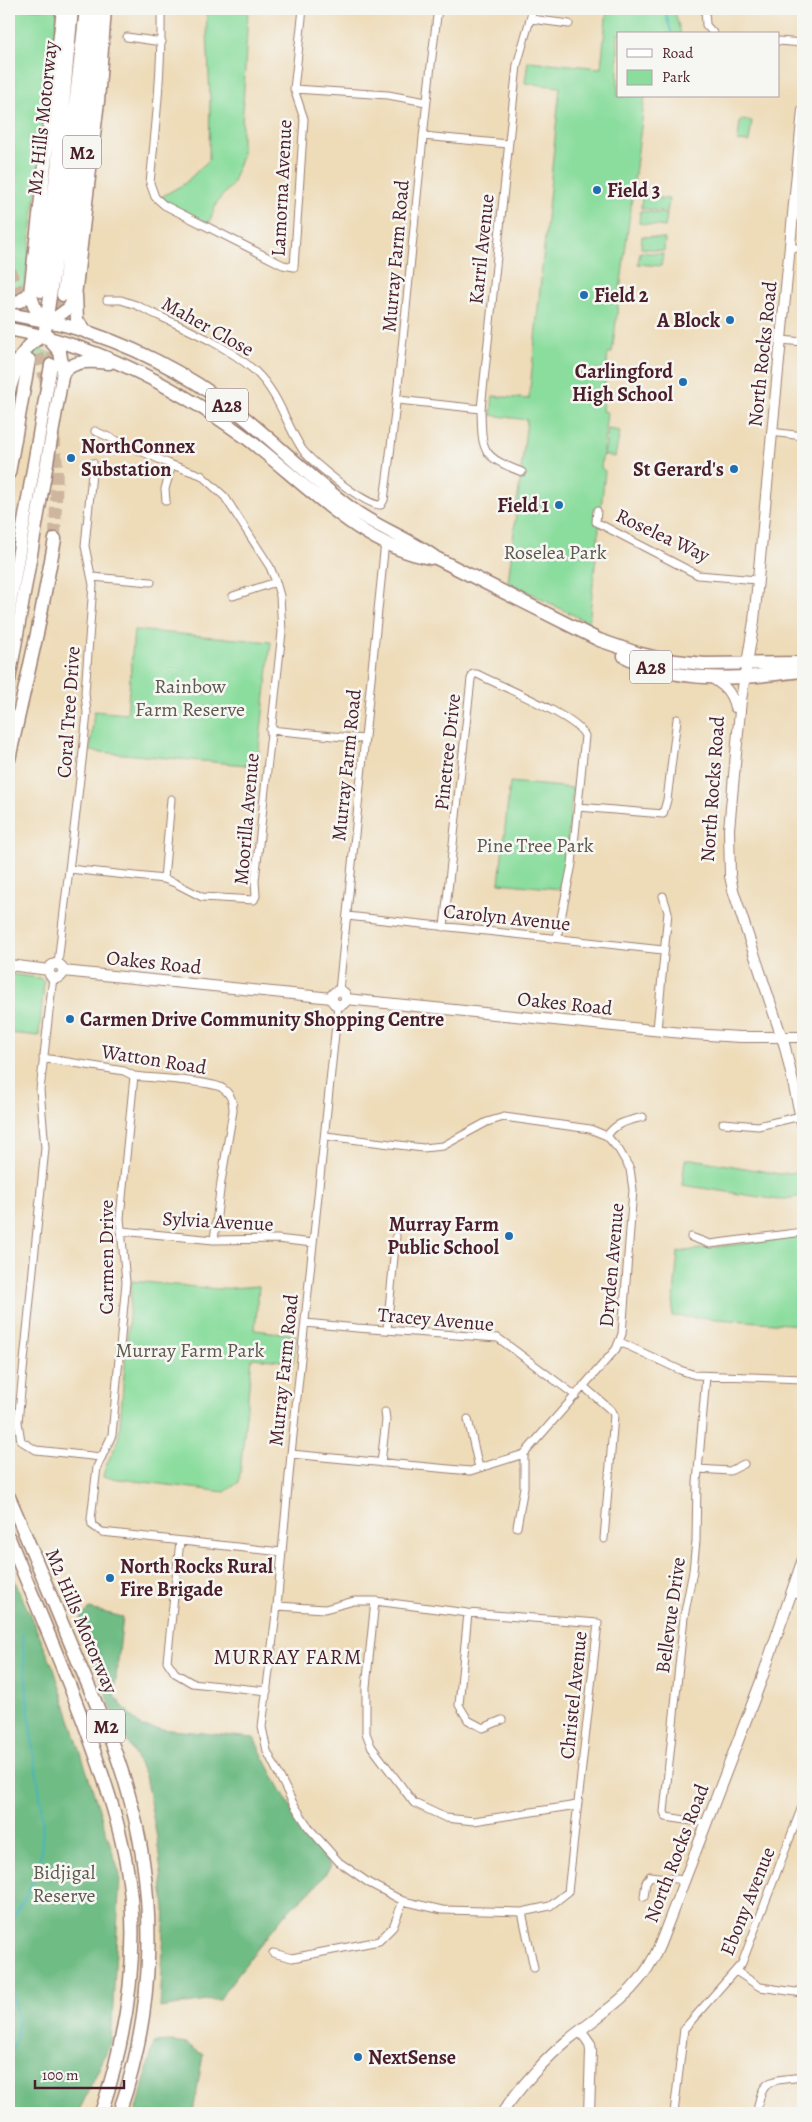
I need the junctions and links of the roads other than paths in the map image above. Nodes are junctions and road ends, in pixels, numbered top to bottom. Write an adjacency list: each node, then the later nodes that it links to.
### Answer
1 (62, 9): 29 (highway, M2)
2 (72, 9): 29 (highway, M2 Hills Motorway / M2)
3 (80, 9): 19 (highway)
4 (86, 9): 19 (highway)
5 (95, 9): 30 (highway, M2 Hills Motorway / M2)
6 (105, 9): 28 (highway, M2)
7 (161, 9): 17 (street, Lamorna Avenue)
8 (303, 9): 20 (street, Lamorna Avenue)
9 (438, 9): 21 (street, Murray Farm Road)
10 (533, 9): 12 (street, Karril Avenue)
11 (705, 9): 14 (street)
12 (531, 19): 13 (street); 24 (street, Karril Avenue)
13 (569, 24)
14 (712, 32)
15 (127, 37): 17 (street)
16 (780, 41): 18 (street)
17 (162, 42): 20 (street, Lamorna Avenue)
18 (803, 43)
19 (78, 72): 34 (highway)
20 (294, 89): 21 (street)
21 (426, 102): 23 (street, Murray Farm Road)
22 (803, 110): 25 (main road, North Rocks Road)
23 (423, 136): 24 (street); 46 (street, Murray Farm Road)
24 (508, 144): 47 (street, Karril Avenue)
25 (801, 154): 26 (main road, North Rocks Road)
26 (790, 247): 27 (street); 37 (main road, North Rocks Road)
27 (803, 249)
28 (76, 287): 34 (highway); 36 (highway)
29 (35, 292): 32 (highway); 34 (highway, M2)
30 (63, 295)
31 (107, 300): 56 (street, Maher Close)
32 (9, 303)
33 (9, 314): 34 (highway, A28)
34 (46, 326): 35 (highway, A28); 36 (highway, A28); 43 (highway, A28); 44 (highway, M2); 45 (highway)
35 (9, 329)
36 (80, 330): 58 (highway, A28)
37 (781, 340): 38 (street); 49 (main road, North Rocks Road)
38 (803, 342)
39 (9, 360): 42 (highway)
40 (29, 360): 54 (highway)
41 (51, 365): 67 (highway)
42 (9, 366)
43 (129, 366): 44 (highway); 60 (highway, A28)
44 (63, 374): 74 (highway, M2)
45 (9, 391)
46 (398, 400): 47 (street); 56 (street, Murray Farm Road)
47 (481, 409): 53 (street, Karril Avenue)
48 (95, 431): 52 (street)
49 (771, 432): 50 (street); 63 (main road, North Rocks Road)
50 (803, 436)
51 (93, 463): 62 (street, Coral Tree Drive)
52 (172, 465): 55 (street); 65 (street)
53 (522, 472)
54 (9, 473)
55 (166, 502)
56 (381, 505)
57 (597, 511): 63 (street, Roselea Way)
58 (372, 522): 60 (highway); 61 (highway, A28)
59 (55, 539): 79 (highway)
60 (385, 542): 61 (highway, A28); 78 (street, Murray Farm Road)
61 (436, 558): 68 (highway, A28)
62 (92, 577): 64 (street); 82 (street, Coral Tree Drive)
63 (757, 580): 70 (main road, North Rocks Road)
64 (152, 582)
65 (276, 582): 66 (street); 77 (street)
66 (233, 596)
67 (9, 608)
68 (599, 640): 70 (highway, A28); 72 (highway, A28)
69 (803, 663): 70 (highway, A28)
70 (743, 664): 73 (main road, North Rocks Road)
71 (803, 671): 73 (highway, A28)
72 (710, 677): 73 (highway, A28); 75 (main road)
73 (740, 678): 75 (main road, North Rocks Road); 91 (main road, North Rocks Road)
74 (9, 680)
75 (734, 707): 91 (main road, North Rocks Road)
76 (678, 719): 81 (street)
77 (270, 730): 78 (street); 83 (street, Moorilla Avenue)
78 (364, 739): 85 (street, Murray Farm Road)
79 (9, 759)
80 (171, 799): 83 (street)
81 (578, 807): 86 (street, Pinetree Drive); 87 (street, Pinetree Drive)
82 (69, 869): 83 (street, Moorilla Avenue); 90 (street, Coral Tree Drive)
83 (164, 879)
84 (663, 896): 88 (street)
85 (347, 916): 86 (street, Carolyn Avenue); 92 (street, Murray Farm Road)
86 (444, 926): 87 (street, Carolyn Avenue)
87 (557, 938): 88 (street, Carolyn Avenue)
88 (663, 950): 93 (street)
89 (9, 965): 90 (main road, Oakes Road)
90 (56, 970): 92 (main road, Oakes Road); 96 (street)
91 (760, 974): 94 (main road, North Rocks Road)
92 (339, 998): 93 (main road, Oakes Road); 102 (street, Murray Farm Road)
93 (657, 1030): 94 (main road, Oakes Road)
94 (782, 1037): 95 (main road, Oakes Road); 98 (main road, North Rocks Road)
95 (803, 1038)
96 (43, 1058): 97 (street, Watton Road); 121 (street)
97 (134, 1076): 104 (street, Carmen Drive); 108 (street, Watton Road)
98 (801, 1116): 100 (street); 101 (main road, North Rocks Road)
99 (643, 1117): 103 (street)
100 (723, 1124)
101 (803, 1127)
102 (326, 1136): 103 (street); 109 (street, Murray Farm Road)
103 (607, 1136): 112 (street, Dryden Avenue)
104 (122, 1231): 108 (street, Sylvia Avenue); 121 (street, Carmen Drive)
105 (803, 1232): 107 (street)
106 (396, 1236): 111 (street)
107 (691, 1237)
108 (214, 1240): 109 (street, Sylvia Avenue)
109 (313, 1244): 110 (street, Murray Farm Road)
110 (305, 1323): 111 (street, Tracey Avenue); 119 (street, Murray Farm Road)
111 (387, 1330): 116 (street, Tracey Avenue)
112 (620, 1342): 113 (street); 115 (street, Dryden Avenue)
113 (706, 1376): 114 (street); 125 (street, Bellevue Drive)
114 (803, 1378)
115 (583, 1386): 116 (street, Dryden Avenue); 129 (street)
116 (576, 1396): 120 (street, Dryden Avenue)
117 (385, 1412): 122 (street)
118 (468, 1419): 124 (street)
119 (291, 1454): 122 (street); 131 (street, Murray Farm Road)
120 (524, 1454): 124 (street); 127 (street)
121 (101, 1457): 130 (street, Carmen Drive)
122 (381, 1463): 124 (street)
123 (744, 1464): 125 (street)
124 (479, 1468)
125 (698, 1469): 142 (street, Bellevue Drive)
126 (9, 1497): 155 (highway, M2 Hills Motorway / M2)
127 (517, 1527)
128 (9, 1538): 154 (highway, M2 Hills Motorway / M2)
129 (604, 1539)
130 (180, 1541): 131 (street); 138 (street)
131 (281, 1552): 136 (street, Murray Farm Road)
132 (803, 1559): 133 (main road, North Rocks Road)
133 (792, 1594): 134 (street); 142 (main road, North Rocks Road)
134 (803, 1595)
135 (375, 1601): 136 (street, Christel Avenue); 137 (street, Christel Avenue); 141 (street)
136 (277, 1606): 138 (street, Murray Farm Road)
137 (468, 1612): 139 (street); 141 (street, Christel Avenue)
138 (267, 1691): 145 (street, Christel Avenue)
139 (502, 1720)
140 (803, 1804): 149 (street, Ebony Avenue)
141 (577, 1806): 146 (street, Christel Avenue)
142 (706, 1823): 143 (main road, North Rocks Road)
143 (684, 1880): 144 (street); 151 (main road, North Rocks Road)
144 (644, 1896)
145 (403, 1901): 146 (street, Christel Avenue); 147 (street)
146 (522, 1912): 148 (street)
147 (273, 1953)
148 (534, 1968)
149 (736, 1971): 150 (street); 157 (street, Ebony Avenue)
150 (803, 1993)
151 (581, 2031): 153 (main road, North Rocks Road); 156 (main road)
152 (803, 2077): 158 (street)
153 (502, 2112)
154 (101, 2113)
155 (119, 2113)
156 (589, 2113)
157 (674, 2113)
158 (757, 2113)

